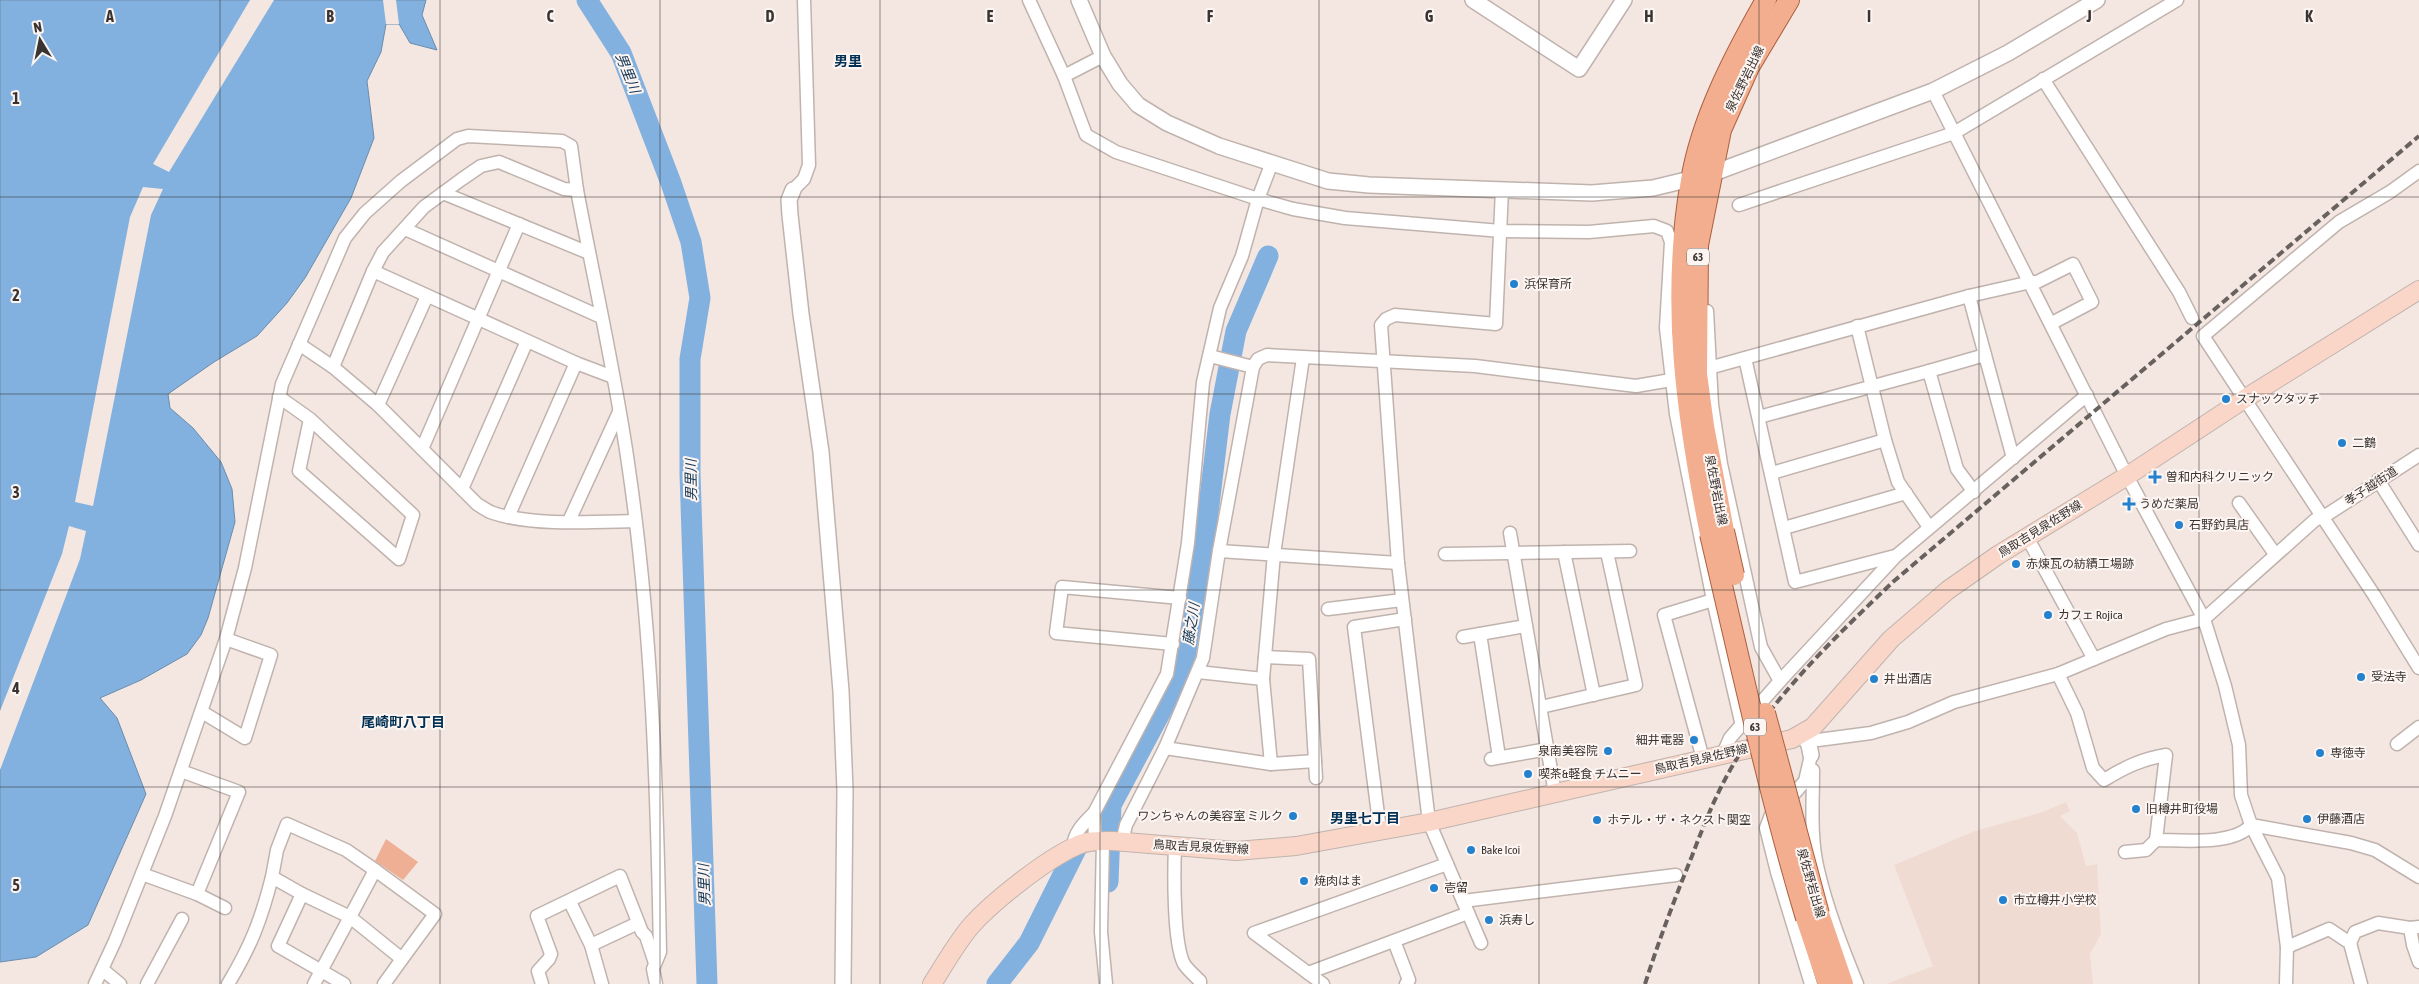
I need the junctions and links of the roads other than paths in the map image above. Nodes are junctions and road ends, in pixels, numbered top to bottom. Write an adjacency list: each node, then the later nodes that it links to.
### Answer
1 (804, 0): 21 (street)
2 (1029, 0): 11 (street)
3 (1079, 0): 10 (street)
4 (1473, 0): 5 (street)
5 (1624, 0)
6 (1766, 0): 18 (main road, 泉佐野岩出線 / 63)
7 (1789, 0): 17 (main road, 泉佐野岩出線 / 63)
8 (2097, 0): 13 (street)
9 (2177, 0): 12 (street)
10 (1103, 56): 11 (street); 15 (street)
11 (1064, 76): 23 (street)
12 (2042, 79): 14 (street); 38 (street)
13 (1933, 91): 14 (street); 17 (street)
14 (1954, 133): 24 (street); 32 (street)
15 (1271, 165): 19 (street); 23 (street)
16 (2419, 171): 58 (street)
17 (1711, 174): 18 (street); 27 (main road, 泉佐野岩出線 / 63)
18 (1691, 180): 19 (street); 81 (main road, 泉佐野岩出線 / 63)
19 (1502, 189): 28 (street)
20 (577, 190): 22 (street); 29 (street); 42 (street)
21 (793, 190): 178 (street)
22 (443, 193): 25 (street); 26 (street)
23 (1258, 199): 28 (street); 44 (street)
24 (1739, 205)
25 (519, 224): 29 (street); 30 (street)
26 (405, 229): 30 (street); 31 (street)
27 (1701, 229): 51 (street); 81 (main road, 泉佐野岩出線 / 63)
28 (1502, 231): 48 (street); 54 (street)
29 (589, 253): 36 (street)
30 (498, 270): 36 (street); 37 (street)
31 (373, 271): 34 (street); 50 (street)
32 (2031, 282): 35 (street); 39 (street); 39 (street)
33 (2419, 290): 58 (main road, 鳥取吉見泉佐野線)
34 (427, 296): 37 (street); 59 (street)
35 (1969, 296): 40 (street); 43 (street)
36 (601, 317): 53 (street)
37 (477, 318): 41 (street); 64 (street)
38 (2192, 318)
39 (2052, 323): 56 (street)
40 (1858, 326): 46 (street); 55 (street)
41 (527, 341): 47 (street); 70 (street)
42 (299, 344): 50 (street); 57 (street)
43 (1985, 355): 52 (street); 66 (street)
44 (1212, 356): 49 (street); 94 (street)
45 (1303, 358): 48 (street); 49 (street); 89 (street)
46 (1745, 358): 51 (street); 61 (street)
47 (576, 363): 53 (street); 75 (street)
48 (1382, 363): 54 (street); 93 (street)
49 (1250, 366): 84 (street)
50 (333, 368): 59 (street)
51 (1709, 368): 111 (street)
52 (1929, 371): 55 (street); 71 (street)
53 (613, 377): 60 (street)
54 (1671, 380): 96 (street)
55 (1872, 386): 61 (street); 63 (street)
56 (2087, 395): 66 (street); 68 (street)
57 (279, 397): 62 (street); 103 (street)
58 (2246, 398): 68 (main road, 鳥取吉見泉佐野線); 74 (street)
59 (378, 405): 64 (street)
60 (619, 412): 76 (street); 77 (street)
61 (1759, 417): 67 (street)
62 (310, 419): 62 (street)
63 (1885, 440): 67 (street); 72 (street)
64 (422, 449): 70 (street)
65 (2419, 455): 69 (street, 孝子越街道)
66 (2013, 458): 71 (street)
67 (1772, 473): 79 (street)
68 (2127, 476): 82 (main road, 鳥取吉見泉佐野線); 99 (street)
69 (2378, 480): 74 (street, 孝子越街道); 83 (street)
70 (462, 489): 75 (street)
71 (1974, 492): 78 (street)
72 (1906, 494): 78 (street); 79 (street)
73 (2238, 503): 91 (street)
74 (2322, 516): 91 (street, 孝子越街道); 107 (street)
75 (508, 517): 76 (street)
76 (569, 521): 77 (street)
77 (635, 521): 164 (street)
78 (1930, 527): 92 (street)
79 (1784, 528): 92 (street)
80 (1510, 532): 88 (street)
81 (1718, 532): 152 (main road, 泉佐野岩出線 / 63, bridge)
82 (2027, 537): 106 (street); 117 (main road, 鳥取吉見泉佐野線)
83 (2419, 545)
84 (1220, 551): 89 (street); 108 (street)
85 (1630, 551): 87 (street)
86 (1564, 552): 87 (street); 88 (street); 112 (street)
87 (1607, 552): 112 (street)
88 (1513, 553): 90 (street); 100 (street)
89 (1274, 554): 93 (street); 105 (street)
90 (1445, 554)
91 (2275, 554): 99 (street, 孝子越街道)
92 (1896, 556): 111 (street)
93 (1398, 563): 95 (street)
94 (1180, 598): 104 (street); 104 (street)
95 (1402, 600): 97 (street); 98 (street)
96 (1713, 600): 115 (street); 123 (street)
97 (1328, 609)
98 (1405, 619): 131 (street); 134 (street)
99 (2204, 619): 106 (street); 133 (street)
100 (1526, 626): 101 (street); 113 (street)
101 (1480, 634): 102 (street); 120 (street)
102 (1463, 637)
103 (226, 639): 114 (street); 114 (street)
104 (1173, 644): 130 (street)
105 (1265, 657): 110 (street); 124 (street)
106 (2094, 659): 109 (street)
107 (2419, 668)
108 (1198, 672): 110 (street); 119 (street)
109 (2058, 674): 117 (street); 135 (street)
110 (1263, 679): 125 (street)
111 (1780, 681): 115 (street)
112 (1594, 694): 113 (street)
113 (1540, 707): 120 (street)
114 (202, 712): 126 (street)
115 (1742, 726): 121 (street)
116 (2419, 727): 118 (street)
117 (1803, 734): 121 (main road, 鳥取吉見泉佐野線); 122 (street)
118 (2397, 744)
119 (1165, 748): 125 (street); 136 (street)
120 (1548, 749): 128 (street)
121 (1723, 754): 123 (main road, 鳥取吉見泉佐野線)
122 (1811, 755): 129 (street); 132 (street)
123 (1703, 759): 128 (main road, 鳥取吉見泉佐野線)
124 (1315, 761): 125 (street); 127 (street)
125 (1270, 764)
126 (181, 771): 141 (street); 147 (street)
127 (1316, 778)
128 (1556, 793): 131 (main road, 鳥取吉見泉佐野線)
129 (1786, 803): 132 (street); 146 (street)
130 (1094, 813): 136 (street); 136 (street)
131 (1428, 822): 134 (main road, 鳥取吉見泉佐野線); 139 (street)
132 (1813, 825): 143 (street)
133 (2251, 825): 135 (street); 145 (street); 161 (street)
134 (1380, 830): 137 (main road, 鳥取吉見泉佐野線)
135 (2156, 840): 138 (street)
136 (1097, 843): 137 (main road, 鳥取吉見泉佐野線); 179 (main road); 180 (street)
137 (1176, 846): 181 (street)
138 (2125, 852)
139 (1447, 864): 150 (street); 167 (street)
140 (375, 870): 144 (street); 153 (street); 162 (street)
141 (142, 874): 147 (street); 165 (street)
142 (1676, 875): 150 (street)
143 (1819, 875): 146 (street); 187 (street)
144 (272, 877): 148 (street); 171 (street)
145 (2419, 877)
146 (1783, 892): 184 (street)
147 (197, 894): 151 (street)
148 (302, 894): 153 (street); 166 (street)
149 (570, 902): 155 (street); 160 (street); 175 (street)
150 (1466, 907): 157 (street); 159 (street)
151 (225, 908)
152 (1813, 916): 185 (main road, 泉佐野岩出線 / 63); 186 (main road, 泉佐野岩出線 / 63)
153 (350, 917): 162 (street); 166 (street)
154 (182, 919): 170 (street)
155 (638, 922): 160 (street); 164 (street)
156 (2414, 927): 158 (street); 163 (street)
157 (1394, 941): 167 (street); 183 (street)
158 (2350, 943): 161 (street); 189 (street)
159 (1481, 944)
160 (591, 945): 176 (street)
161 (2287, 946): 188 (street)
162 (402, 959): 174 (street)
163 (2419, 962)
164 (655, 963): 177 (street)
165 (103, 970): 168 (street); 169 (street)
166 (321, 970): 172 (street); 173 (street)
167 (1308, 973): 182 (street)
168 (95, 984)
169 (120, 984)
170 (147, 984)
171 (228, 984)
172 (314, 984)
173 (344, 984)
174 (384, 984)
175 (542, 984)
176 (602, 984)
177 (656, 984)
178 (843, 984)
179 (932, 984)
180 (1106, 984)
181 (1200, 984)
182 (1323, 984)
183 (1406, 984)
184 (1812, 984)
185 (1828, 984)
186 (1843, 984)
187 (1857, 984)
188 (2286, 984)
189 (2361, 984)

